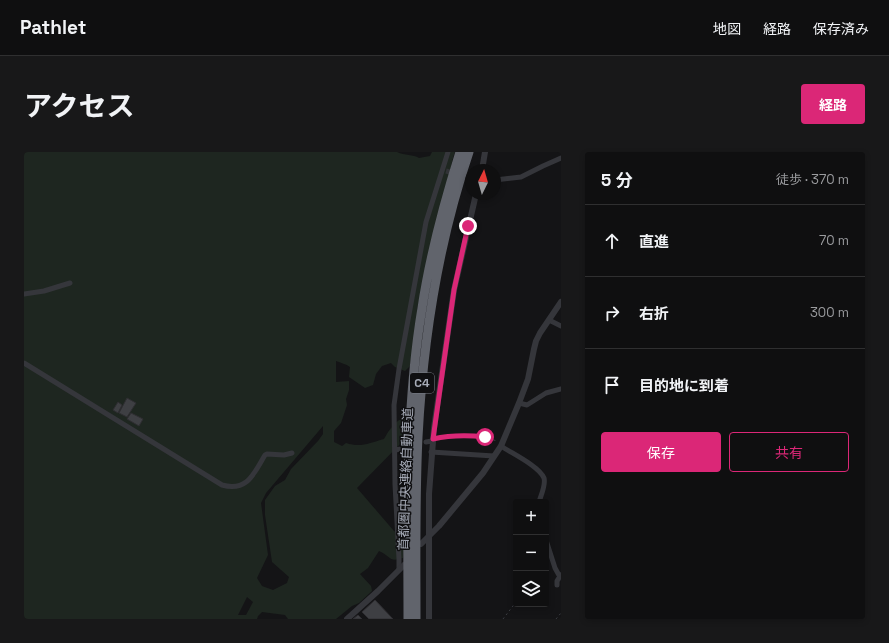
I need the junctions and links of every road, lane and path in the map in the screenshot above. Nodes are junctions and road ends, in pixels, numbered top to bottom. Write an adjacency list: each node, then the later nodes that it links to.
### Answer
1 (448, 152): 20 (street)
2 (460, 152): 35 (highway, 首都圏中央連絡自動車道 / C4)
3 (469, 152): 36 (highway, 首都圏中央連絡自動車道 / C4)
4 (485, 152): 6 (street)
5 (561, 158): 7 (street)
6 (483, 164)
7 (501, 179)
8 (475, 200): 17 (street)
9 (70, 283): 10 (street)
10 (24, 294)
11 (561, 302): 12 (street)
12 (549, 320): 13 (street); 16 (street)
13 (561, 326)
14 (24, 363): 22 (street)
15 (561, 389): 16 (street)
16 (520, 403): 18 (street)
17 (430, 440): 18 (path); 21 (street)
18 (502, 444): 23 (street); 24 (street)
19 (401, 449): 20 (street)
20 (395, 450): 29 (street)
21 (431, 452): 23 (street); 25 (street)
22 (292, 453)
23 (494, 456): 25 (street)
24 (539, 499)
25 (430, 535): 26 (street); 37 (street)
26 (421, 544)
27 (549, 549): 30 (street)
28 (404, 565): 29 (street)
29 (398, 570): 34 (street)
30 (560, 576): 31 (street)
31 (557, 585)
32 (513, 606): 38 (path)
33 (561, 613): 39 (path)
34 (347, 619)
35 (408, 619)
36 (416, 619)
37 (429, 619)
38 (503, 619)
39 (556, 619)

